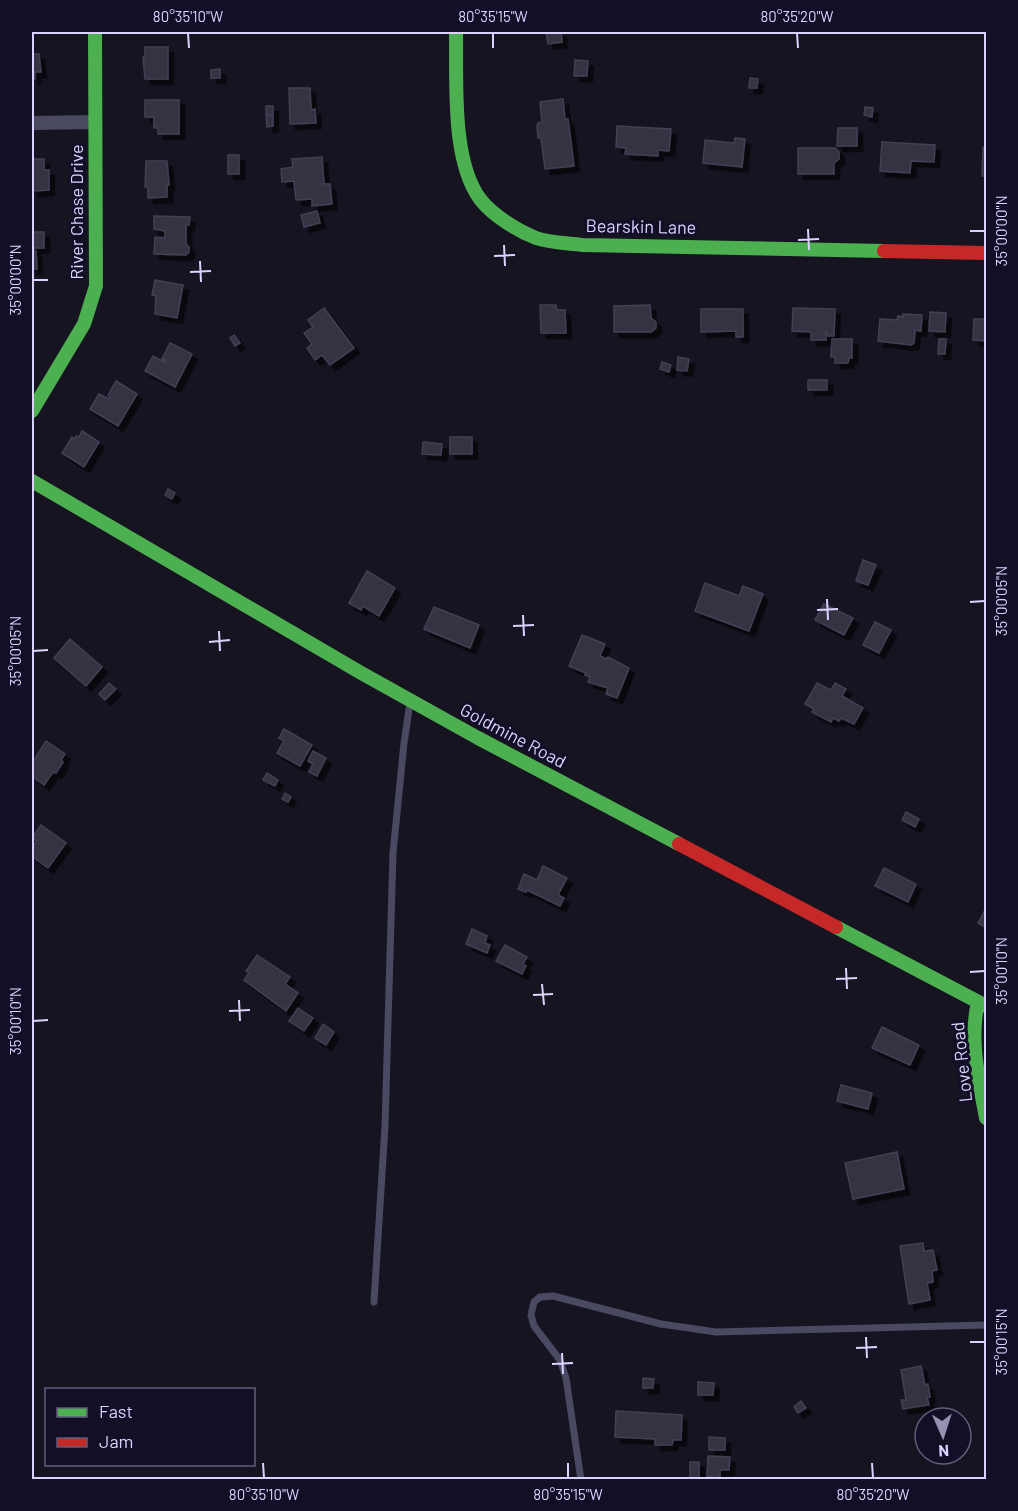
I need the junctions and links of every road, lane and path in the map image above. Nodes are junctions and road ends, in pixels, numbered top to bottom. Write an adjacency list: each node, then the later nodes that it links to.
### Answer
1 (94, 32): 3 (street, River Chase Drive)
2 (456, 32): 5 (street, Bearskin Lane)
3 (95, 122): 4 (street); 6 (street, River Chase Drive)
4 (32, 123)
5 (987, 253)
6 (32, 411)
7 (32, 481): 8 (street, Goldmine Road)
8 (410, 701): 9 (street, Goldmine Road); 11 (lane)
9 (982, 1004): 10 (street, Love Road)
10 (987, 1118)
11 (374, 1302)
12 (987, 1325): 13 (lane)
13 (581, 1479)

